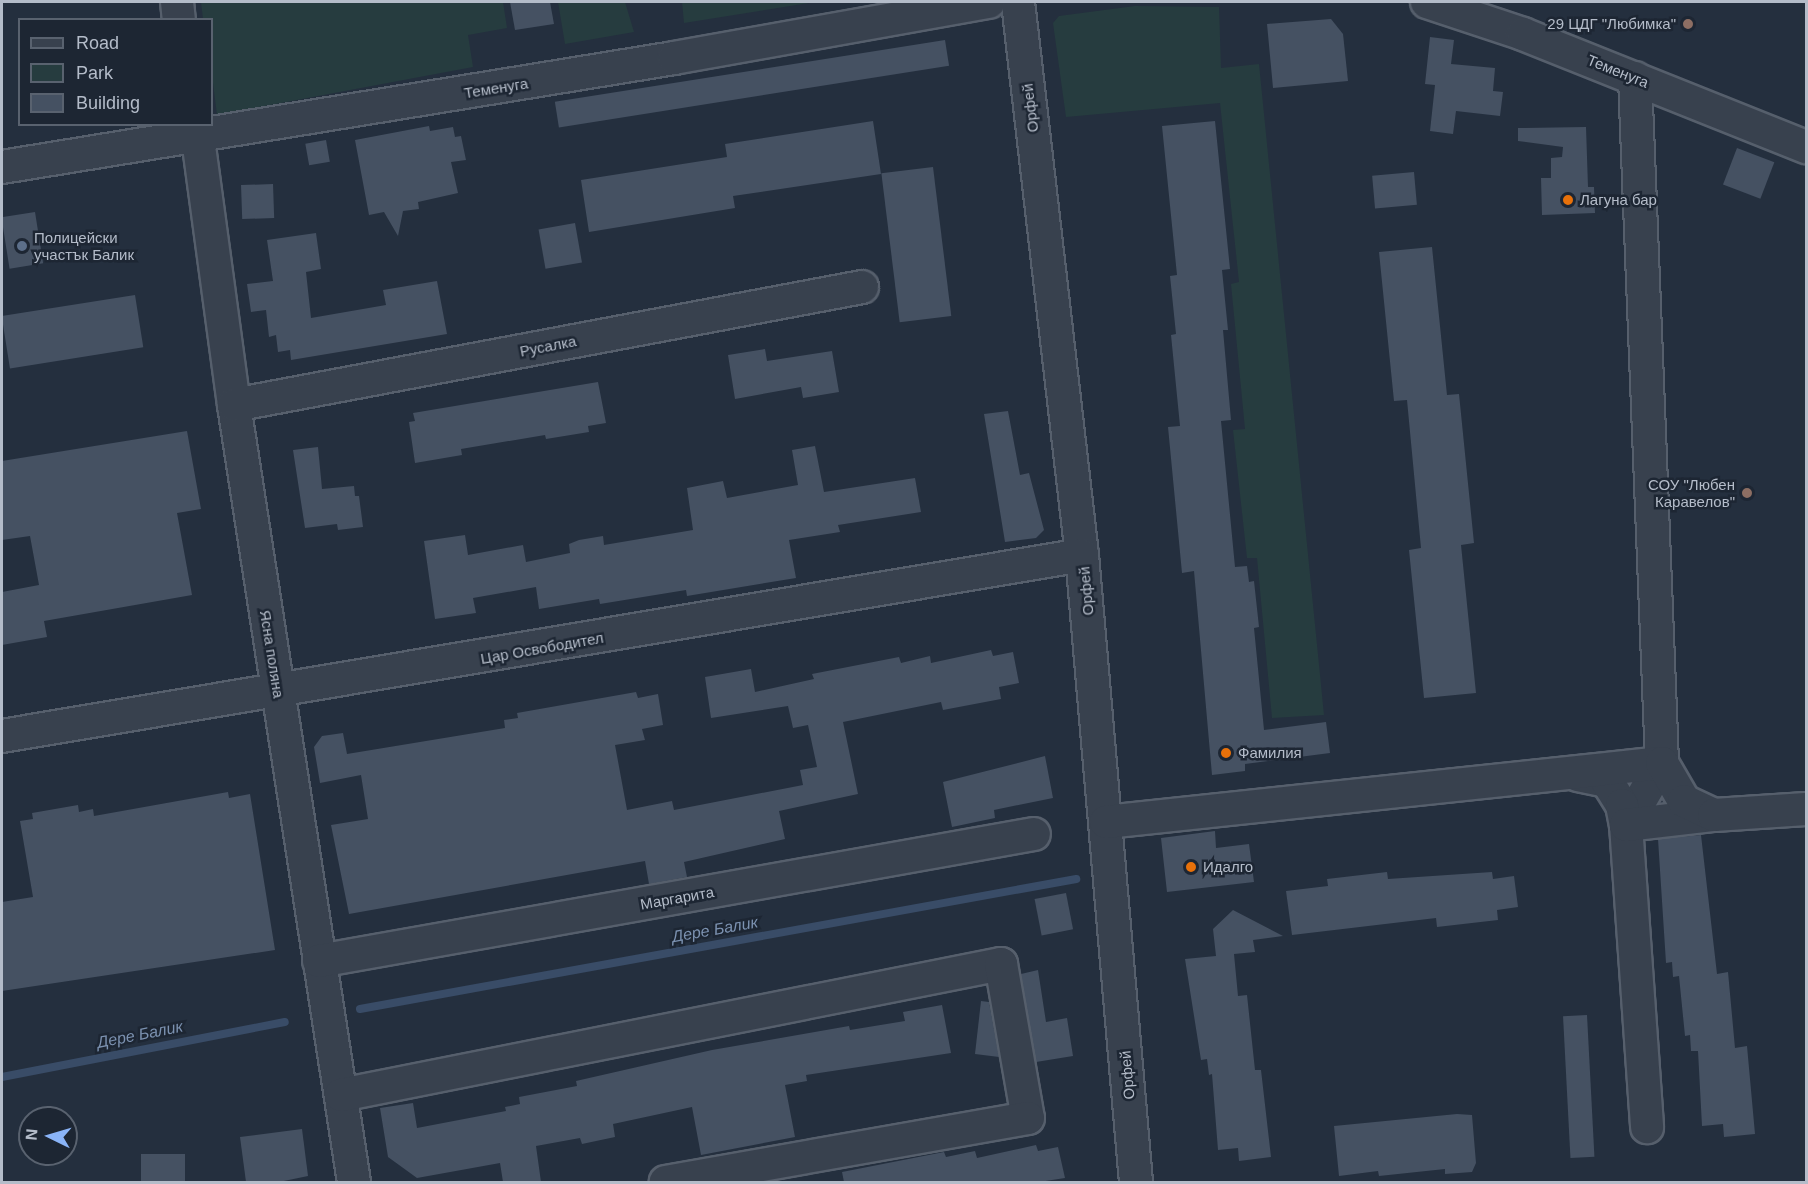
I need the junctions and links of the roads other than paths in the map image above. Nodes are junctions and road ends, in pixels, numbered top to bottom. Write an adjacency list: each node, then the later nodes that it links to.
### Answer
1 (177, 2): 5 (street)
2 (989, 2): 7 (street, Теменуга)
3 (1018, 2): 12 (street, Орфей)
4 (1427, 2): 6 (street, Теменуга)
5 (179, 18)
6 (1635, 78): 8 (street, Теменуга); 15 (street)
7 (197, 131): 9 (street, Теменуга); 11 (street, Ясна поляна)
8 (1806, 147)
9 (2, 167)
10 (862, 287): 11 (street, Русалка)
11 (234, 405): 13 (street, Ясна поляна)
12 (1082, 555): 13 (street, Цар Освободител); 19 (street, Орфей)
13 (277, 693): 14 (street, Цар Освободител); 22 (street, Ясна поляна)
14 (2, 736)
15 (1662, 763): 16 (street); 18 (street); 20 (street)
16 (1571, 773): 19 (street); 20 (street)
17 (1806, 809): 18 (street)
18 (1714, 815): 20 (street)
19 (1106, 822): 27 (street, Орфей)
20 (1626, 825): 24 (street)
21 (1034, 834): 22 (street, Маргарита)
22 (319, 961): 23 (street, Ясна поляна)
23 (341, 1095): 25 (street, Ясна поляна); 26 (street)
24 (1647, 1127)
25 (354, 1182)
26 (666, 1182)
27 (1136, 1182)

